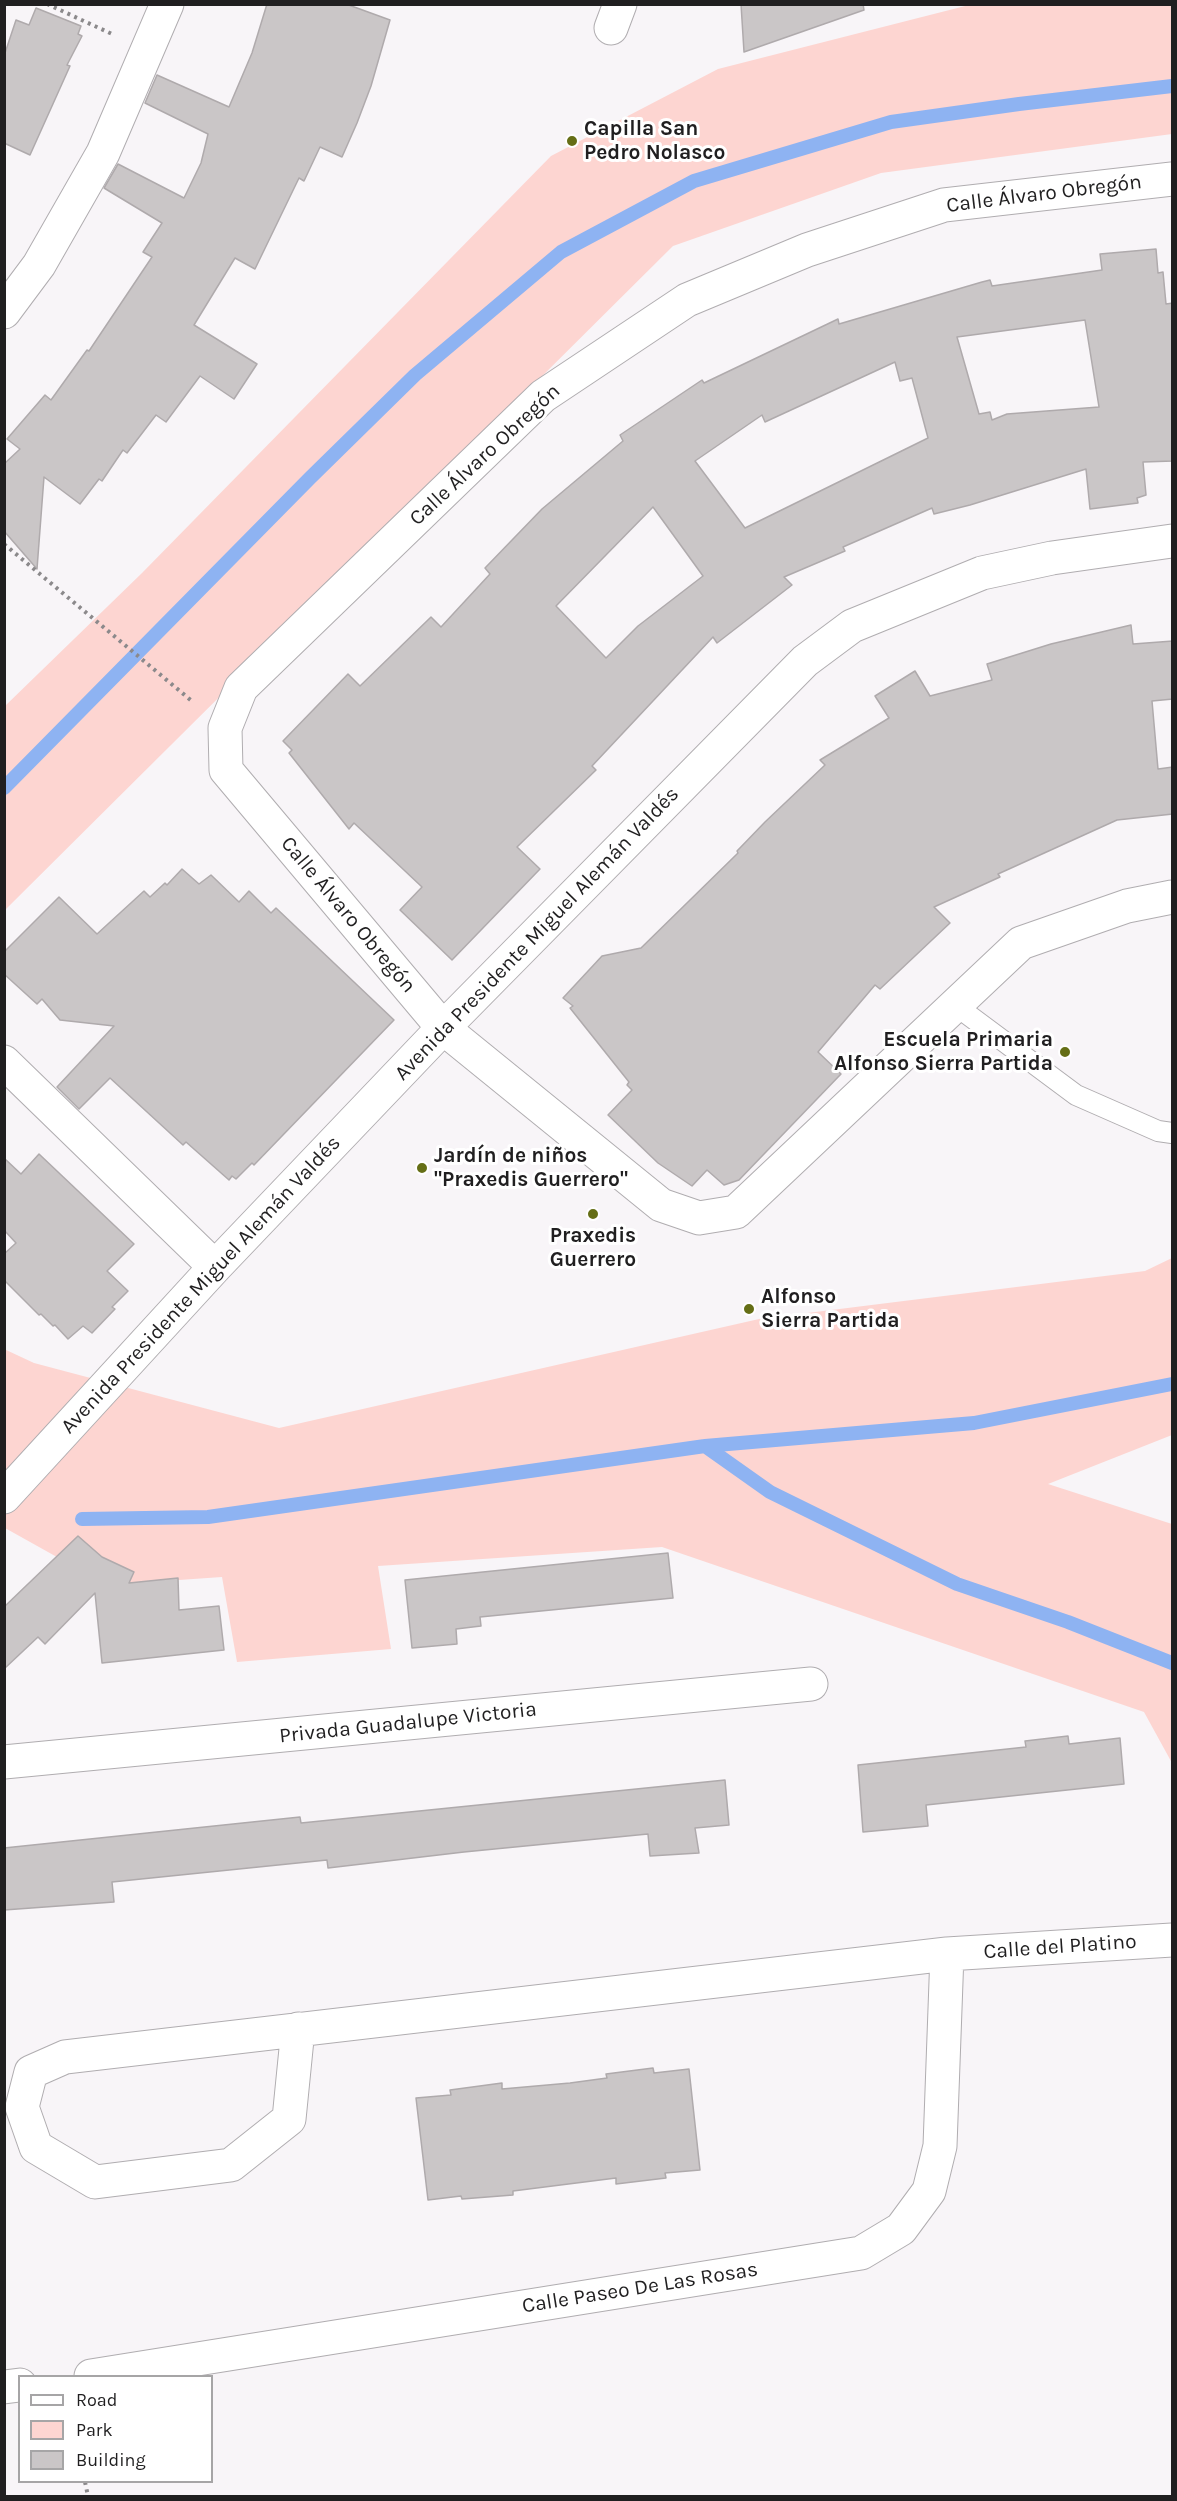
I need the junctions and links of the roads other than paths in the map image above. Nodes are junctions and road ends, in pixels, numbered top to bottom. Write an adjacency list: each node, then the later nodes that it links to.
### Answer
1 (167, 4): 3 (street)
2 (1173, 179): 7 (street, Calle Álvaro Obregón)
3 (4, 312)
4 (1173, 541): 7 (street, Avenida Presidente Miguel Alemán Valdés)
5 (1173, 897): 6 (street, Calle Álvaro Obregón)
6 (955, 1005): 7 (street, Calle Álvaro Obregón); 9 (lane)
7 (443, 1028): 10 (street, Avenida Presidente Miguel Alemán Valdés)
8 (4, 1062): 10 (street)
9 (1173, 1133)
10 (215, 1267): 11 (street, Avenida Presidente Miguel Alemán Valdés)
11 (4, 1497)
12 (812, 1684): 13 (street, Privada Guadalupe Victoria)
13 (4, 1762)
14 (1173, 1940): 15 (street, Calle del Platino)
15 (947, 1954): 16 (street, Calle del Platino); 17 (street, Calle Paseo De Las Rosas)
16 (298, 2029): 16 (street, Calle del Platino)
17 (97, 2375)

